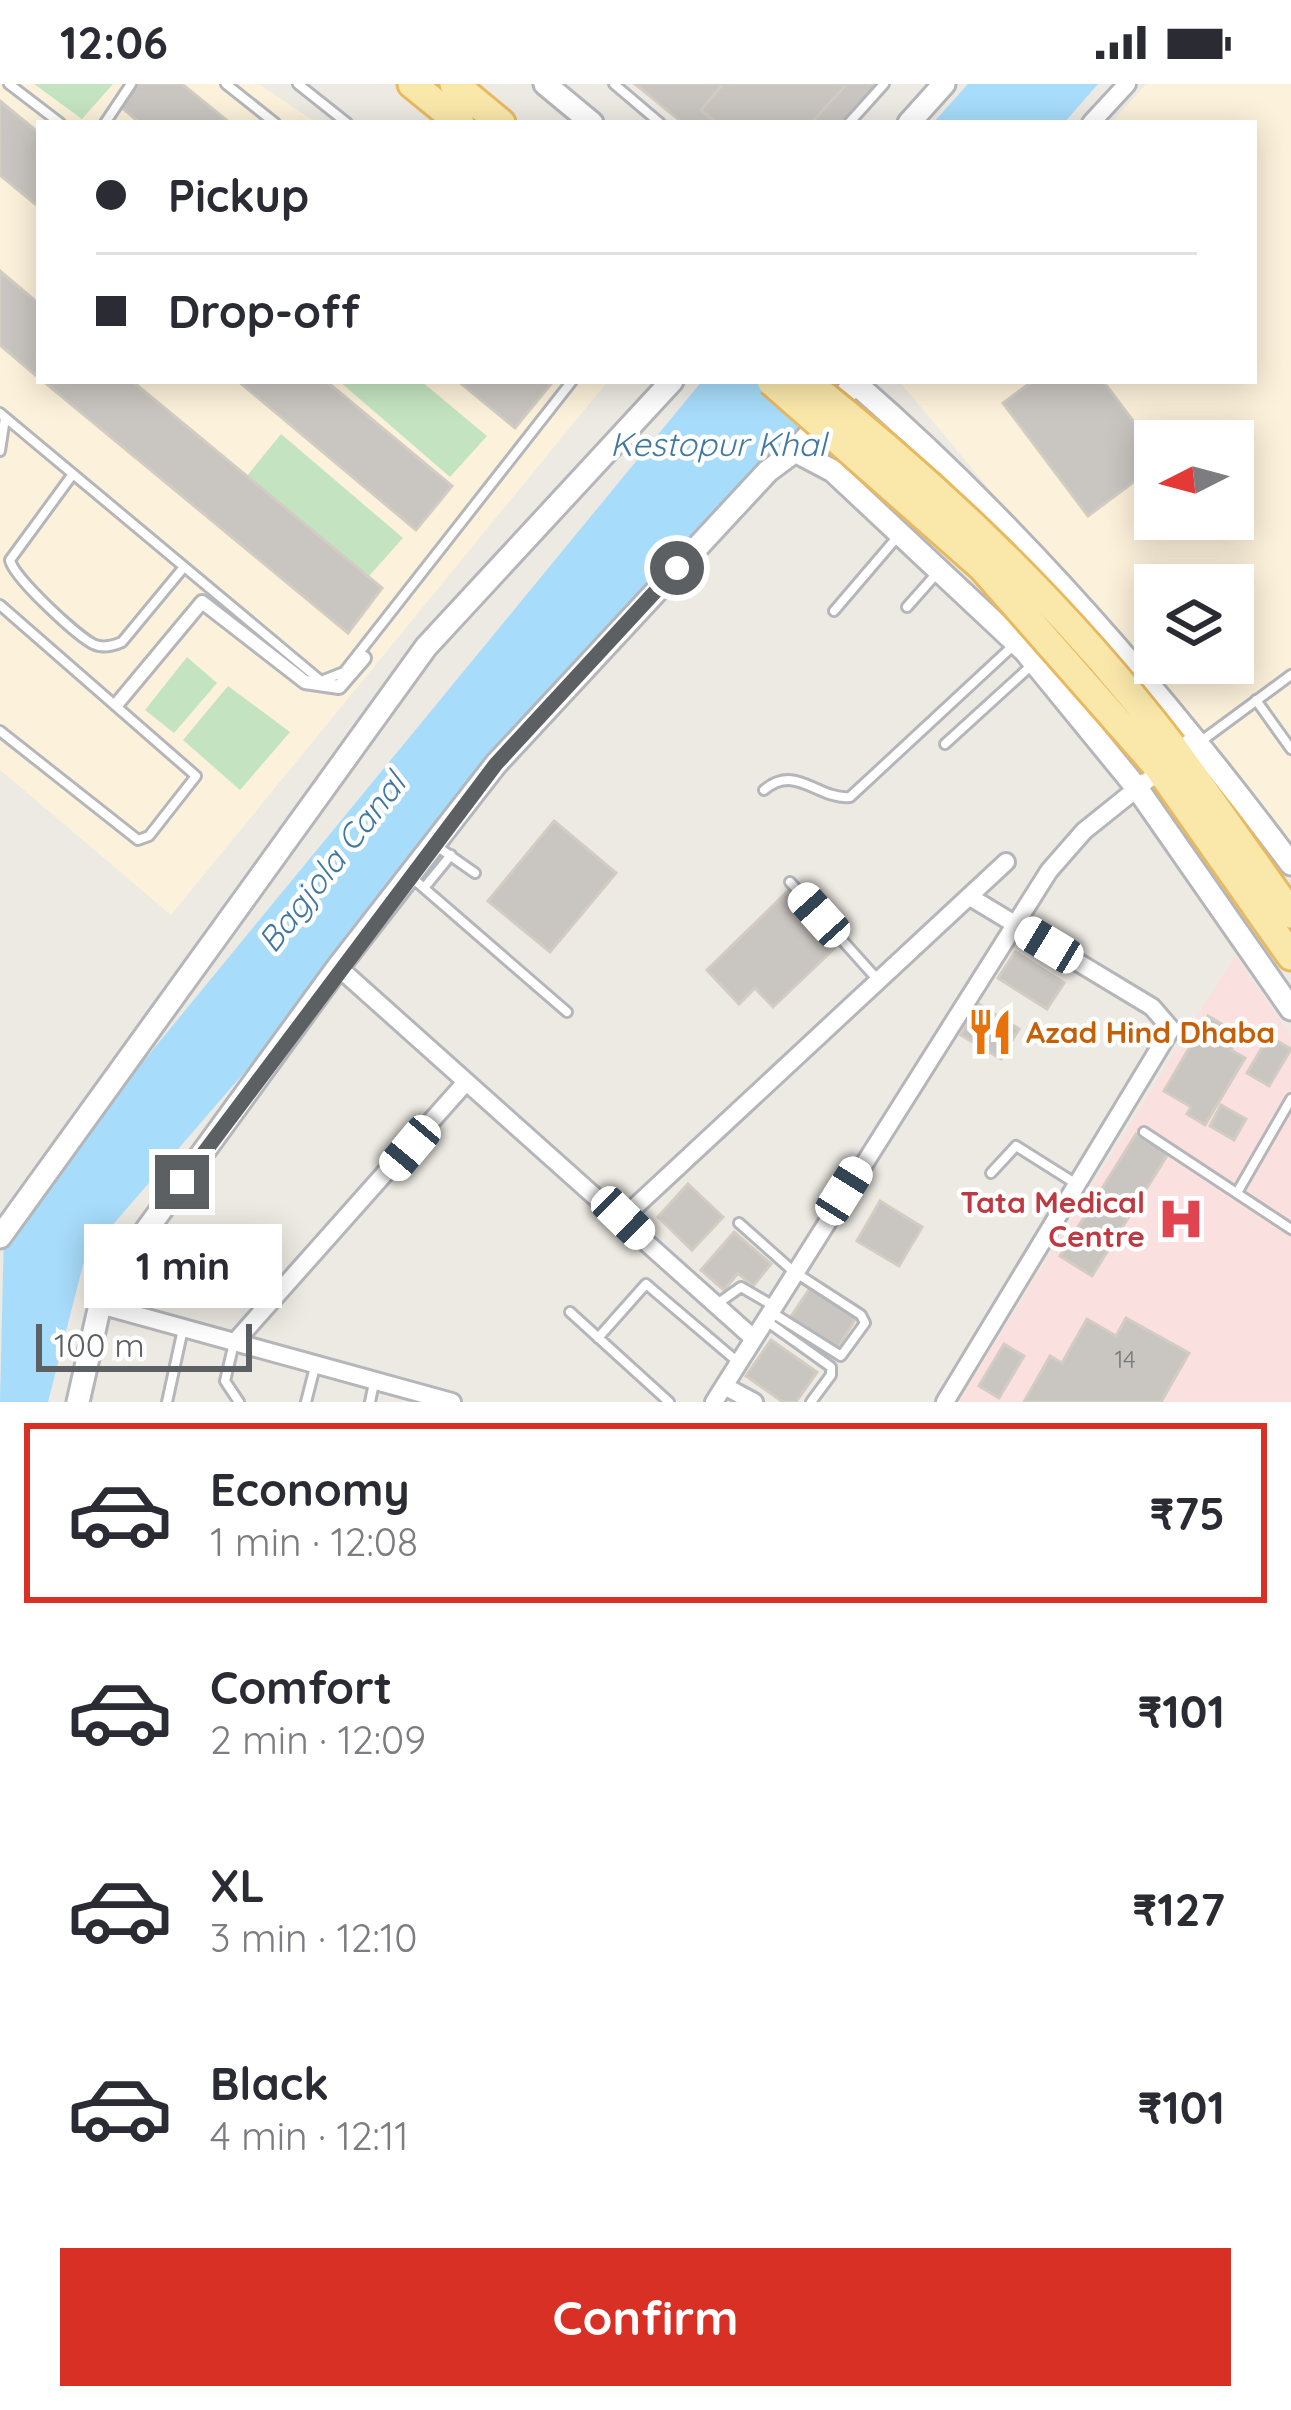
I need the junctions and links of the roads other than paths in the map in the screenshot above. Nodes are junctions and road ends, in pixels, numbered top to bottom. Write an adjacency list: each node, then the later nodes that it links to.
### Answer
1 (9, 84): 12 (lane)
2 (131, 84): 13 (lane)
3 (226, 84): 14 (lane)
4 (298, 84): 15 (lane)
5 (412, 84): 16 (main road)
6 (454, 84): 17 (main road)
7 (545, 84): 18 (street)
8 (614, 84): 19 (lane)
9 (884, 84): 20 (lane)
10 (944, 84): 21 (street)
11 (1127, 84): 22 (street)
12 (56, 120)
13 (107, 120)
14 (271, 120)
15 (343, 120)
16 (456, 120)
17 (496, 120)
18 (588, 120)
19 (656, 120)
20 (852, 120)
21 (912, 120)
22 (1094, 120)
23 (570, 384): 34 (lane)
24 (665, 384): 76 (street)
25 (774, 384): 50 (main road, bridge)
26 (810, 384): 50 (main road, bridge)
27 (854, 384): 31 (street)
28 (858, 384): 50 (street)
29 (2, 416): 30 (lane); 32 (lane)
30 (0, 451)
31 (795, 451): 33 (street); 53 (street)
32 (73, 474): 34 (lane); 34 (lane)
33 (901, 533): 35 (street); 38 (lane)
34 (184, 567)
35 (941, 569): 37 (lane); 39 (street)
36 (0, 605): 44 (lane)
37 (907, 607)
38 (834, 611)
39 (1016, 644): 41 (street); 52 (lane)
40 (364, 658): 44 (street)
41 (1034, 663): 48 (lane); 51 (street)
42 (1291, 675): 43 (lane)
43 (1256, 700): 47 (lane); 50 (lane)
44 (117, 704): 46 (lane)
45 (1291, 724): 47 (lane)
46 (0, 730)
47 (1279, 733): 49 (lane)
48 (945, 744)
49 (1291, 749)
50 (1173, 756): 51 (street); 55 (street); 60 (main road); 62 (main road)
51 (1137, 788): 61 (street); 65 (street)
52 (764, 790)
53 (442, 850): 56 (lane); 57 (street)
54 (1006, 862): 59 (street)
55 (1291, 864)
56 (475, 874)
57 (417, 882): 63 (street); 66 (lane)
58 (790, 882): 64 (lane)
59 (970, 897): 61 (street); 64 (street)
60 (1291, 914)
61 (1015, 924): 71 (street); 77 (street)
62 (1291, 956)
63 (338, 967): 67 (street); 78 (street)
64 (878, 980): 73 (street)
65 (1291, 1010)
66 (567, 1012)
67 (466, 1082): 73 (street); 85 (street)
68 (1291, 1100): 72 (lane)
69 (1144, 1132): 72 (lane)
70 (991, 1172): 71 (lane)
71 (1079, 1186): 99 (street)
72 (1238, 1191): 75 (lane)
73 (623, 1218): 79 (street)
74 (740, 1223): 77 (lane)
75 (1291, 1229)
76 (0, 1237)
77 (793, 1271): 81 (street); 81 (lane)
78 (100, 1305): 82 (street); 90 (street)
79 (716, 1305): 81 (lane); 83 (street)
80 (570, 1312): 84 (lane)
81 (768, 1312): 83 (street); 98 (lane)
82 (183, 1329): 85 (street); 91 (lane)
83 (752, 1337): 86 (street)
84 (598, 1338): 86 (lane); 96 (lane)
85 (234, 1343): 87 (street); 92 (lane)
86 (739, 1364): 89 (street)
87 (315, 1366): 88 (street); 93 (lane)
88 (382, 1390): 94 (lane); 95 (street)
89 (721, 1395): 97 (street)
90 (78, 1402)
91 (167, 1402)
92 (238, 1402)
93 (306, 1402)
94 (370, 1402)
95 (452, 1402)
96 (669, 1402)
97 (754, 1402)
98 (811, 1402)
99 (945, 1402)

